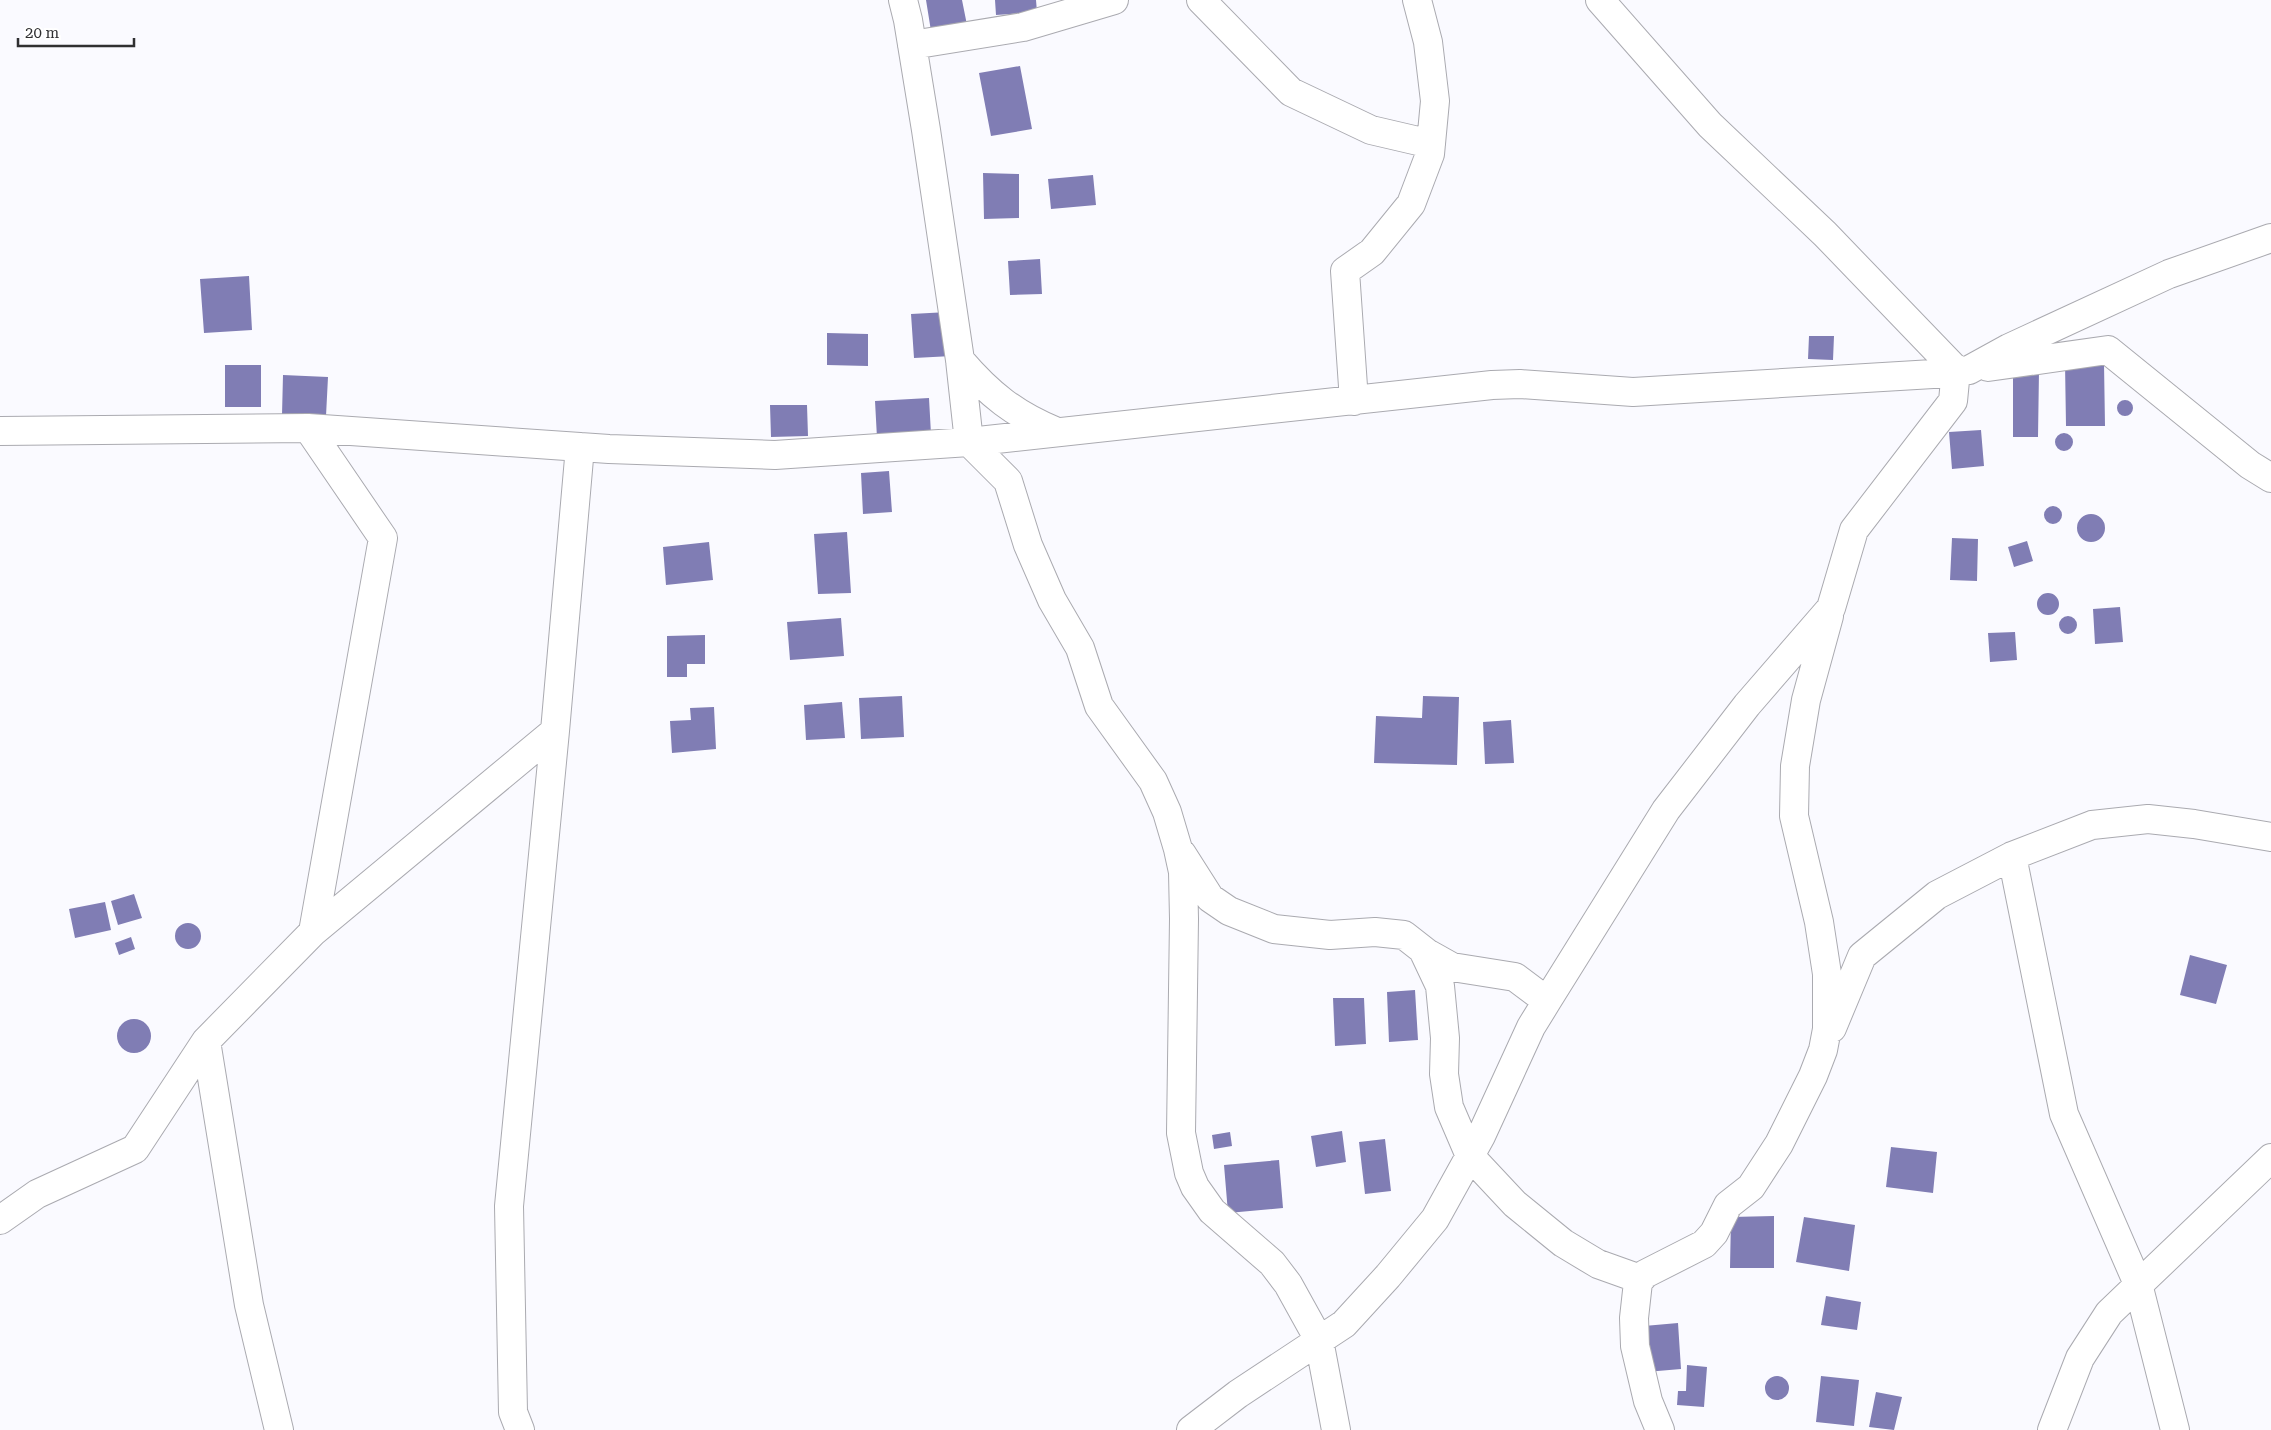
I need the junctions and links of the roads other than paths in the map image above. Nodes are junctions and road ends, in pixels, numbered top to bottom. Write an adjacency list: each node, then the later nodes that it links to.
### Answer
1 (903, 0): 6 (street)
2 (1114, 0): 6 (street)
3 (1201, 0): 7 (street)
4 (1417, 0): 7 (street)
5 (1600, 0): 10 (street)
6 (912, 46): 9 (street)
7 (1431, 144): 11 (street)
8 (2271, 238): 10 (street)
9 (960, 360): 14 (street); 15 (street)
10 (1962, 370): 11 (street); 17 (street); 18 (street)
11 (1354, 401): 14 (street)
12 (308, 428): 13 (street); 16 (street); 23 (street)
13 (0, 431)
14 (1060, 433): 15 (street)
15 (969, 442): 16 (street); 21 (street)
16 (580, 447): 19 (street)
17 (2271, 478)
18 (1831, 608): 25 (street); 27 (street)
19 (555, 731): 23 (street); 35 (street)
20 (2271, 837): 22 (street)
21 (1178, 848): 24 (street); 33 (street)
22 (2012, 856): 27 (street); 32 (street)
23 (313, 932): 26 (street)
24 (1423, 950): 25 (street); 28 (street)
25 (1547, 1001): 28 (street)
26 (206, 1041): 30 (street); 34 (street)
27 (1823, 1050): 31 (street)
28 (1470, 1156): 31 (street); 33 (street)
29 (2271, 1158): 32 (street)
30 (0, 1220)
31 (1640, 1279): 38 (street)
32 (2138, 1284): 39 (street); 40 (street)
33 (1319, 1340): 36 (street); 37 (street)
34 (279, 1430)
35 (520, 1430)
36 (1190, 1430)
37 (1336, 1430)
38 (1660, 1430)
39 (2052, 1430)
40 (2175, 1430)

